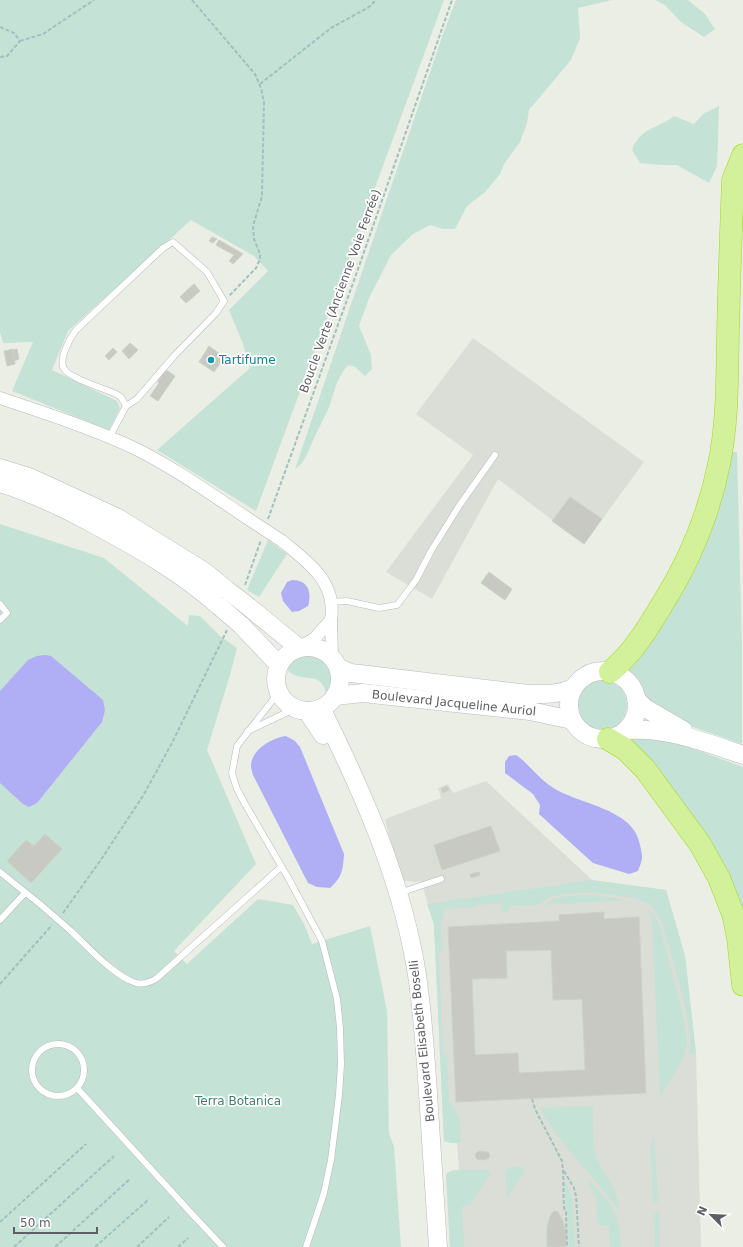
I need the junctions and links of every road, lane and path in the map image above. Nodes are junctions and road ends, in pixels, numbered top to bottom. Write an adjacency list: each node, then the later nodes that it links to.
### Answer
1 (94, 0): 6 (path)
2 (192, 0): 8 (path)
3 (376, 0): 8 (path)
4 (452, 0): 19 (path, Boucle Verte (Ancienne Voie Ferrée))
5 (0, 27): 6 (path)
6 (20, 41): 7 (path)
7 (0, 57)
8 (260, 84): 12 (path)
9 (743, 155): 30 (highway)
10 (743, 173): 11 (highway)
11 (743, 252)
12 (224, 301): 14 (lane); 14 (lane)
13 (0, 398): 15 (street)
14 (126, 406): 15 (lane)
15 (110, 438): 22 (street, bridge)
16 (495, 455): 22 (lane)
17 (0, 468): 21 (main road)
18 (0, 483): 26 (main road, bridge)
19 (268, 519)
20 (263, 534): 21 (path)
21 (236, 588): 27 (main road, bridge)
22 (331, 602): 25 (street)
23 (0, 604): 24 (lane)
24 (0, 620)
25 (331, 620): 27 (street); 28 (street)
26 (234, 627): 29 (main road); 46 (path)
27 (299, 648): 28 (main road); 29 (main road)
28 (335, 663): 31 (main road, Boulevard Jacqueline Auriol); 33 (main road)
29 (279, 665): 32 (main road)
30 (610, 672): 31 (main road); 34 (main road)
31 (573, 688): 36 (main road)
32 (279, 692): 35 (main road); 37 (lane)
33 (335, 696): 35 (main road); 36 (main road, Boulevard Jacqueline Auriol)
34 (636, 699): 38 (main road); 39 (main road)
35 (308, 709): 37 (lane); 45 (main road, Boulevard Elisabeth Boselli); 68 (main road)
36 (572, 720): 38 (main road)
37 (247, 731): 41 (lane)
38 (617, 734): 39 (main road); 50 (highway)
39 (697, 739): 40 (main road)
40 (743, 755)
41 (281, 867): 44 (lane, bridge); 67 (lane)
42 (0, 872): 44 (lane)
43 (441, 879): 45 (lane)
44 (25, 893): 47 (lane)
45 (397, 894): 69 (main road, Boulevard Elisabeth Boselli)
46 (61, 915)
47 (0, 920)
48 (56, 921): 49 (path)
49 (0, 984)
50 (743, 985)
51 (77, 1088): 51 (lane); 66 (lane)
52 (532, 1098): 55 (path)
53 (86, 1144): 59 (path)
54 (114, 1156): 61 (path)
55 (563, 1170): 70 (path); 71 (path)
56 (130, 1179): 62 (path)
57 (149, 1199): 63 (path)
58 (169, 1217): 64 (path)
59 (0, 1222)
60 (188, 1238): 65 (path)
61 (14, 1247)
62 (55, 1247)
63 (95, 1247)
64 (137, 1247)
65 (178, 1247)
66 (223, 1247)
67 (306, 1247)
68 (428, 1247)
69 (438, 1247)
70 (567, 1247)
71 (579, 1247)

